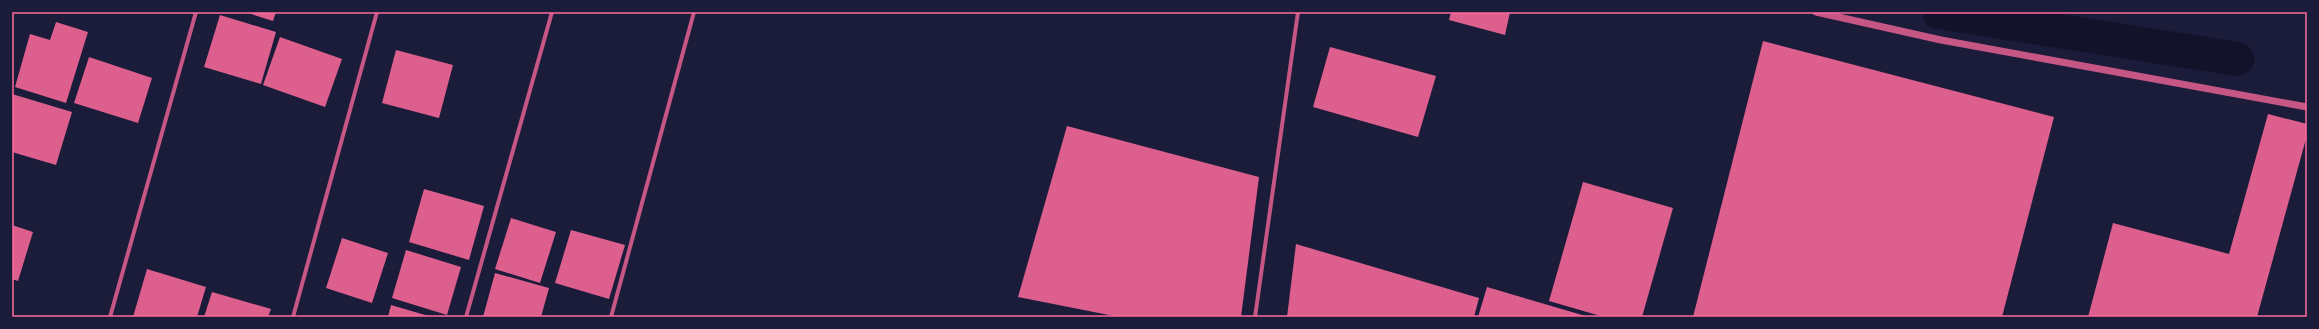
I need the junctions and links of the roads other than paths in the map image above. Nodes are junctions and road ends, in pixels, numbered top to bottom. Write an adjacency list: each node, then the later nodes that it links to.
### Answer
1 (196, 12): 8 (street)
2 (377, 12): 9 (street)
3 (552, 12): 10 (street)
4 (694, 12): 11 (street)
5 (1298, 12): 12 (street)
6 (1816, 12): 7 (street)
7 (2307, 107)
8 (110, 317)
9 (293, 317)
10 (466, 317)
11 (611, 317)
12 (1255, 317)

